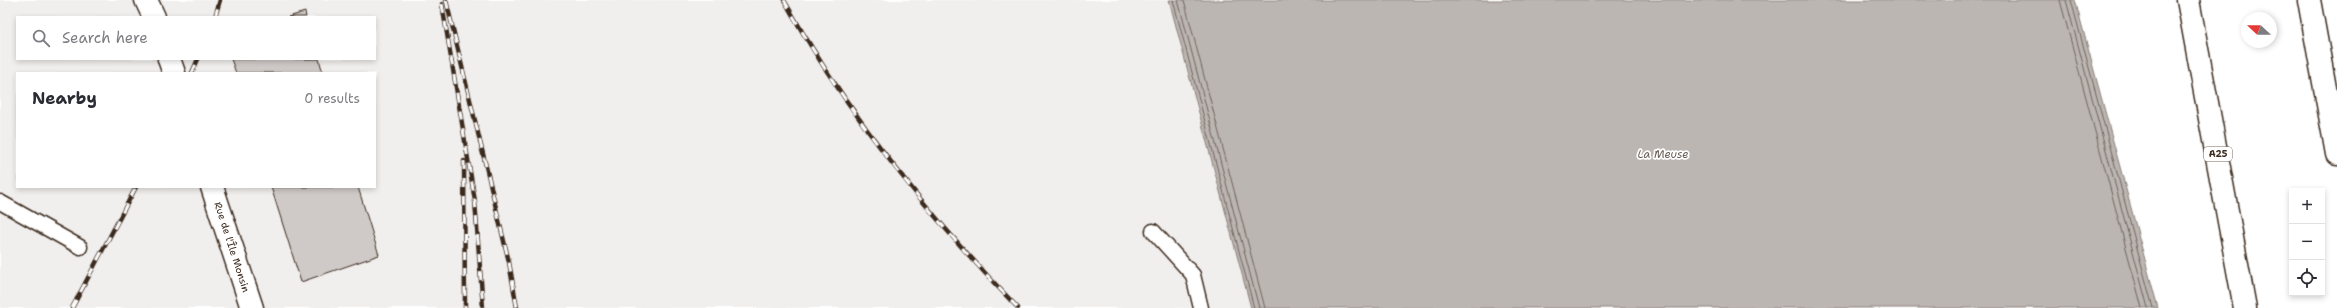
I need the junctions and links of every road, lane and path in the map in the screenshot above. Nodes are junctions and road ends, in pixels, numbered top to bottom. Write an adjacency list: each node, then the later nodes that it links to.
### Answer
1 (146, 0): 4 (main road)
2 (2188, 0): 14 (main road, A25)
3 (2309, 0): 7 (main road)
4 (154, 16)
5 (169, 60): 6 (main road)
6 (174, 72)
7 (2337, 154)
8 (212, 188): 12 (main road, Rue de l'Île Monsin)
9 (0, 202): 11 (lane)
10 (1153, 231): 13 (lane)
11 (80, 247)
12 (252, 308)
13 (1201, 308)
14 (2245, 308)

